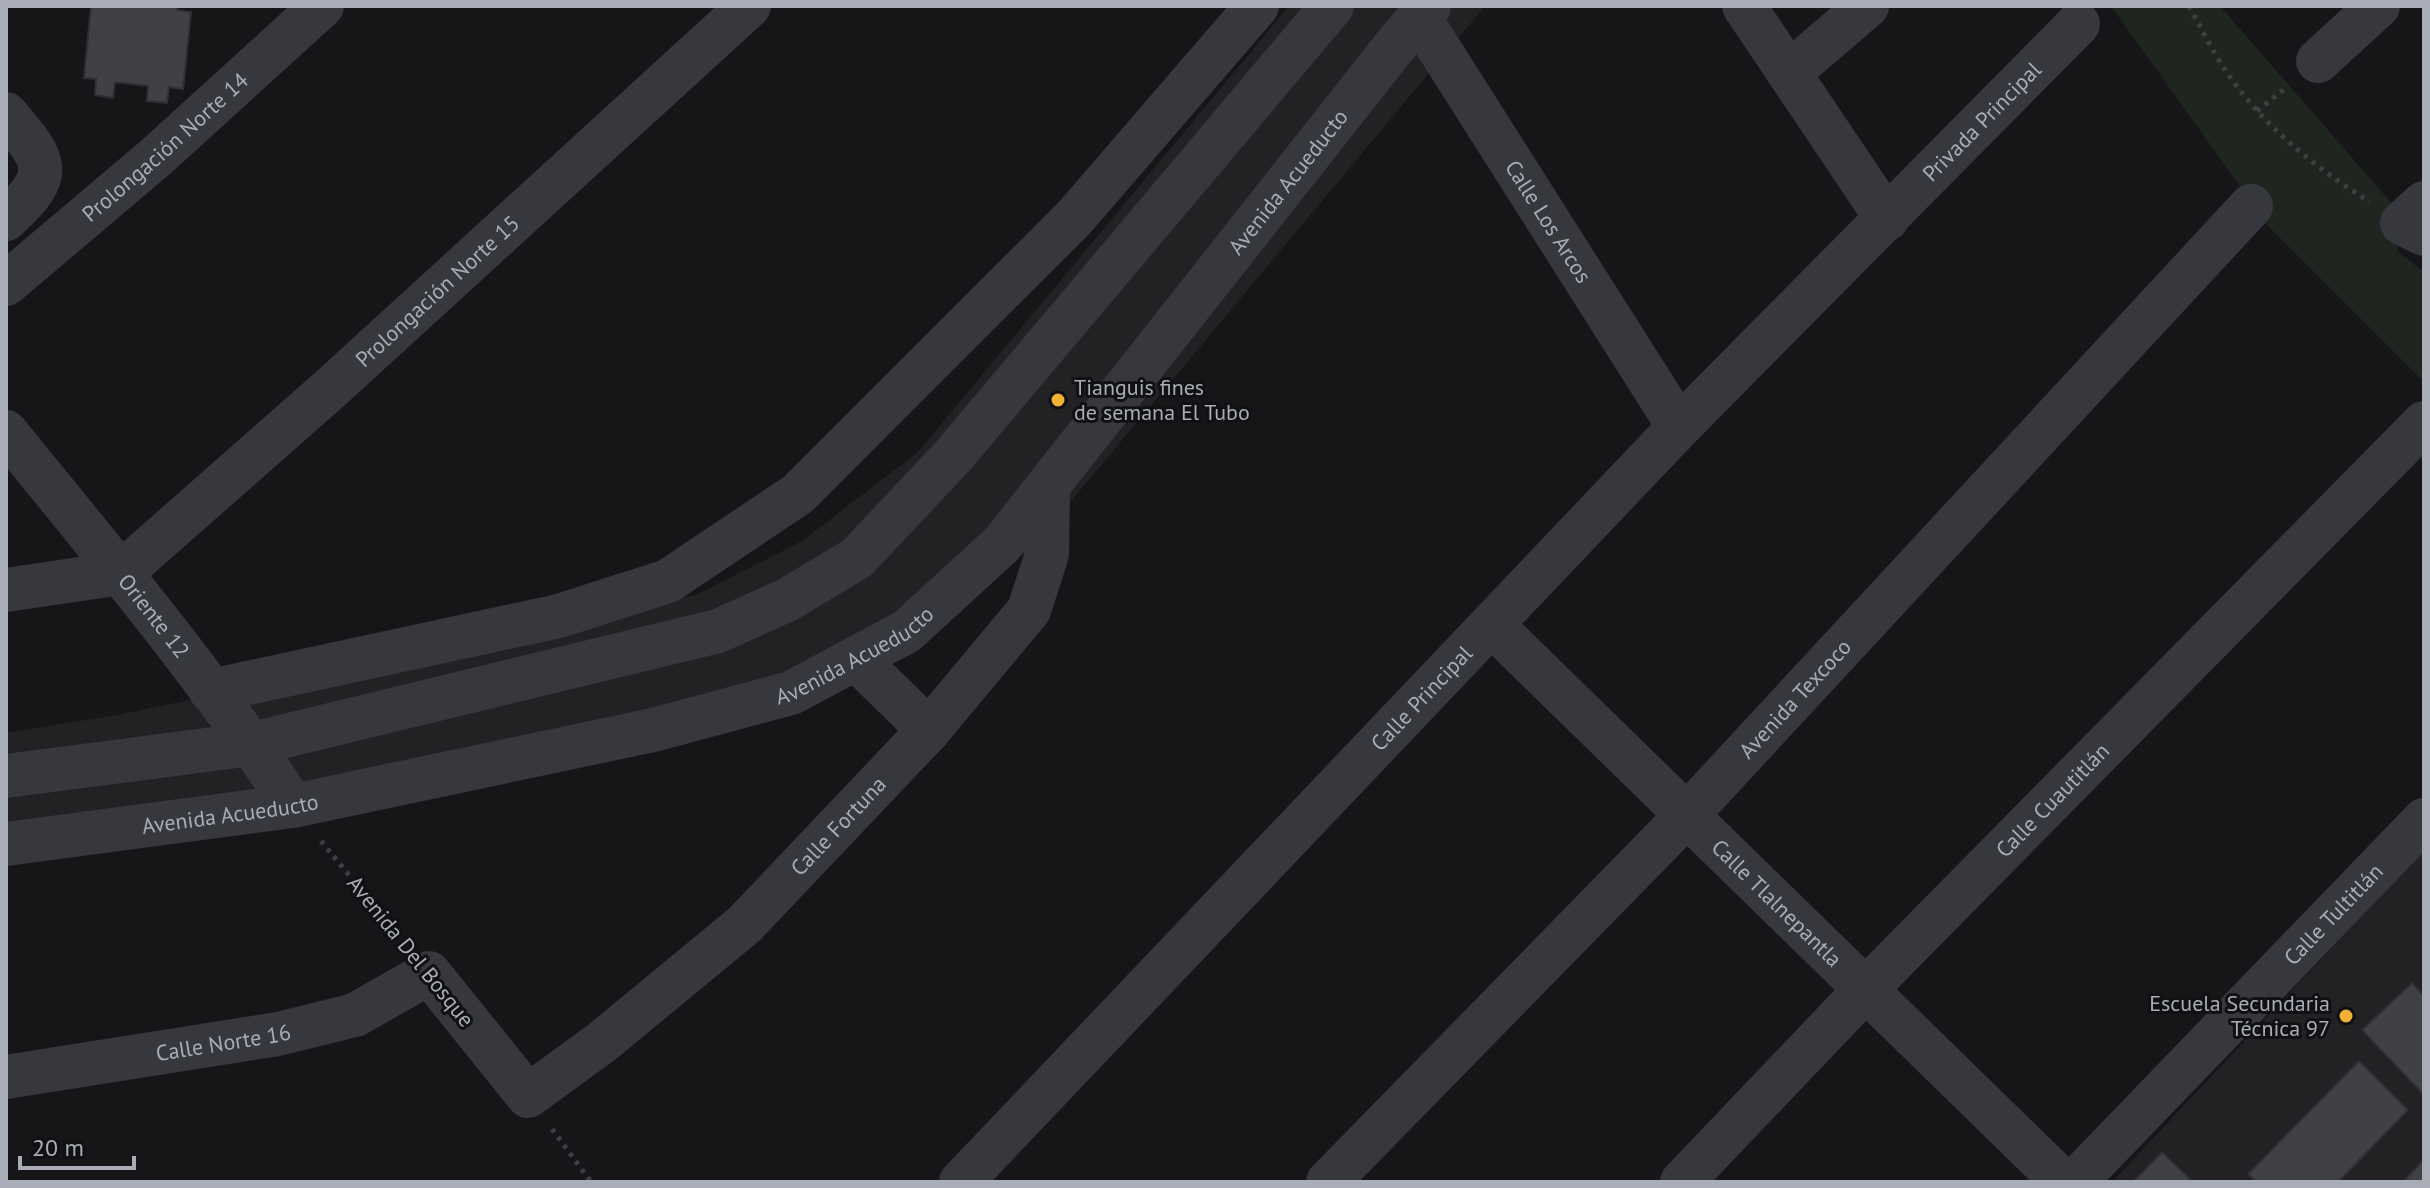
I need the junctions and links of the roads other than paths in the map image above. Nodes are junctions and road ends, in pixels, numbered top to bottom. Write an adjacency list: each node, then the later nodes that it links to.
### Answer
1 (322, 6): 16 (street, Prolongación Norte 14)
2 (749, 6): 21 (street, Prolongación Norte 15)
3 (1257, 6): 25 (street)
4 (1332, 6): 27 (street)
5 (1744, 6): 11 (street)
6 (1867, 6): 11 (street)
7 (2378, 6): 10 (street)
8 (1424, 12): 18 (street, Calle Los Arcos); 20 (street, Avenida Acueducto)
9 (2078, 24): 15 (street, Privada Principal)
10 (2318, 61)
11 (1790, 72): 15 (street)
12 (6, 114): 14 (street)
13 (2251, 206): 30 (street, Avenida Texcoco)
14 (6, 219)
15 (1887, 219): 18 (street, Calle Principal)
16 (6, 284)
17 (2424, 423): 34 (street, Calle Cuautitlán)
18 (1679, 427): 23 (street, Calle Principal)
19 (6, 432): 21 (street, Oriente 12)
20 (1048, 488): 24 (street, Avenida Acueducto); 26 (street, Calle Fortuna)
21 (121, 573): 22 (street); 25 (street, Oriente 12)
22 (6, 590)
23 (1492, 625): 30 (street, Calle Tlalnepantla); 37 (street, Calle Principal)
24 (857, 660): 26 (street); 29 (street, Avenida Acueducto)
25 (211, 691): 27 (street, Oriente 12)
26 (929, 730): 36 (street, Calle Fortuna)
27 (252, 744): 28 (street); 29 (street, Oriente 12)
28 (6, 776)
29 (293, 806): 32 (street, Avenida Acueducto)
30 (1687, 815): 34 (street, Calle Tlalnepantla); 38 (street, Avenida Texcoco)
31 (2424, 820): 41 (street, Calle Tultitlán)
32 (6, 844)
33 (429, 973): 35 (street, Calle Norte 16); 36 (street, Avenida Del Bosque)
34 (1866, 989): 39 (street, Calle Cuautitlán); 40 (street, Calle Tlalnepantla)
35 (6, 1077)
36 (528, 1096)
37 (961, 1182)
38 (1328, 1182)
39 (1682, 1182)
40 (2063, 1182)
41 (2075, 1182)

